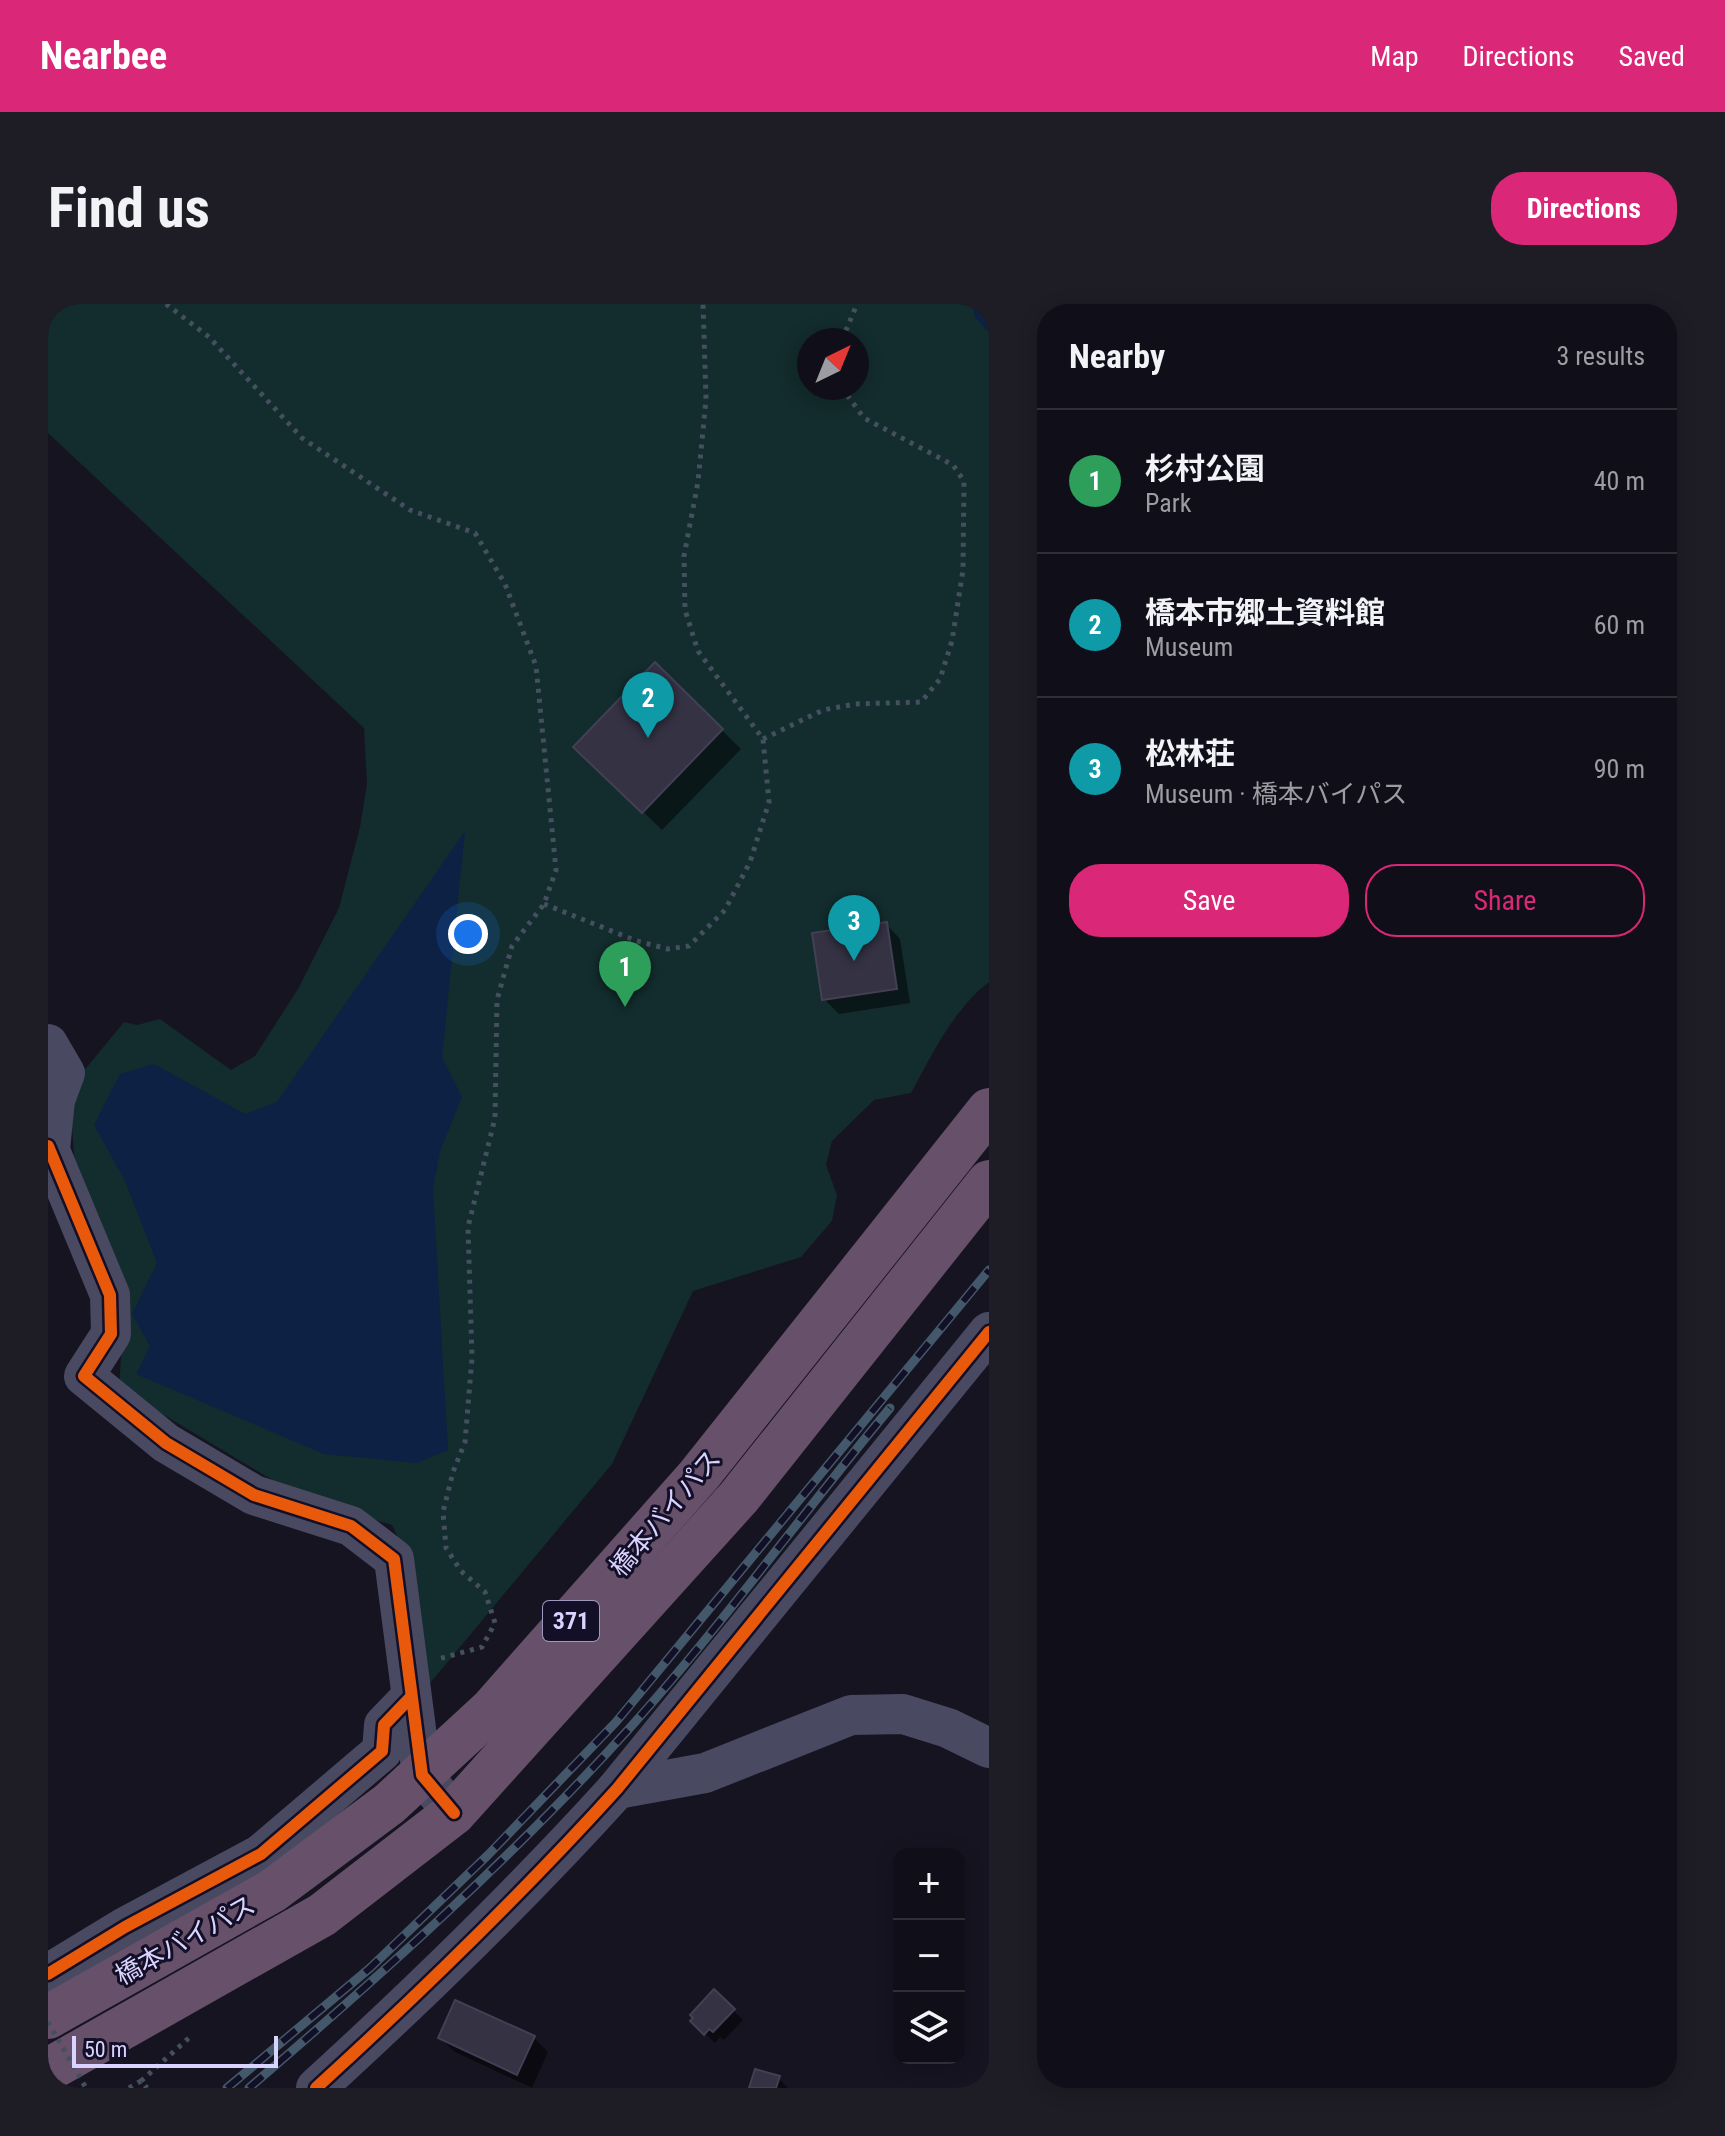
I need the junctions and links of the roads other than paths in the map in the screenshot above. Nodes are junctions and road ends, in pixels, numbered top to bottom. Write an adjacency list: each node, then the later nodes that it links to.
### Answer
1 (48, 1044): 3 (street)
2 (989, 1110): 8 (highway, 橋本バイパス / 371)
3 (49, 1148): 6 (street)
4 (989, 1182): 10 (highway, 橋本バイパス / 371)
5 (989, 1332): 9 (street)
6 (408, 1680): 8 (street); 11 (street)
7 (989, 1748): 9 (street)
8 (422, 1775): 10 (street); 12 (highway, 橋本バイパス / 371)
9 (617, 1789): 14 (street)
10 (454, 1813): 13 (highway, 橋本バイパス / 371)
11 (48, 1974)
12 (48, 2019)
13 (48, 2070)
14 (316, 2088)

